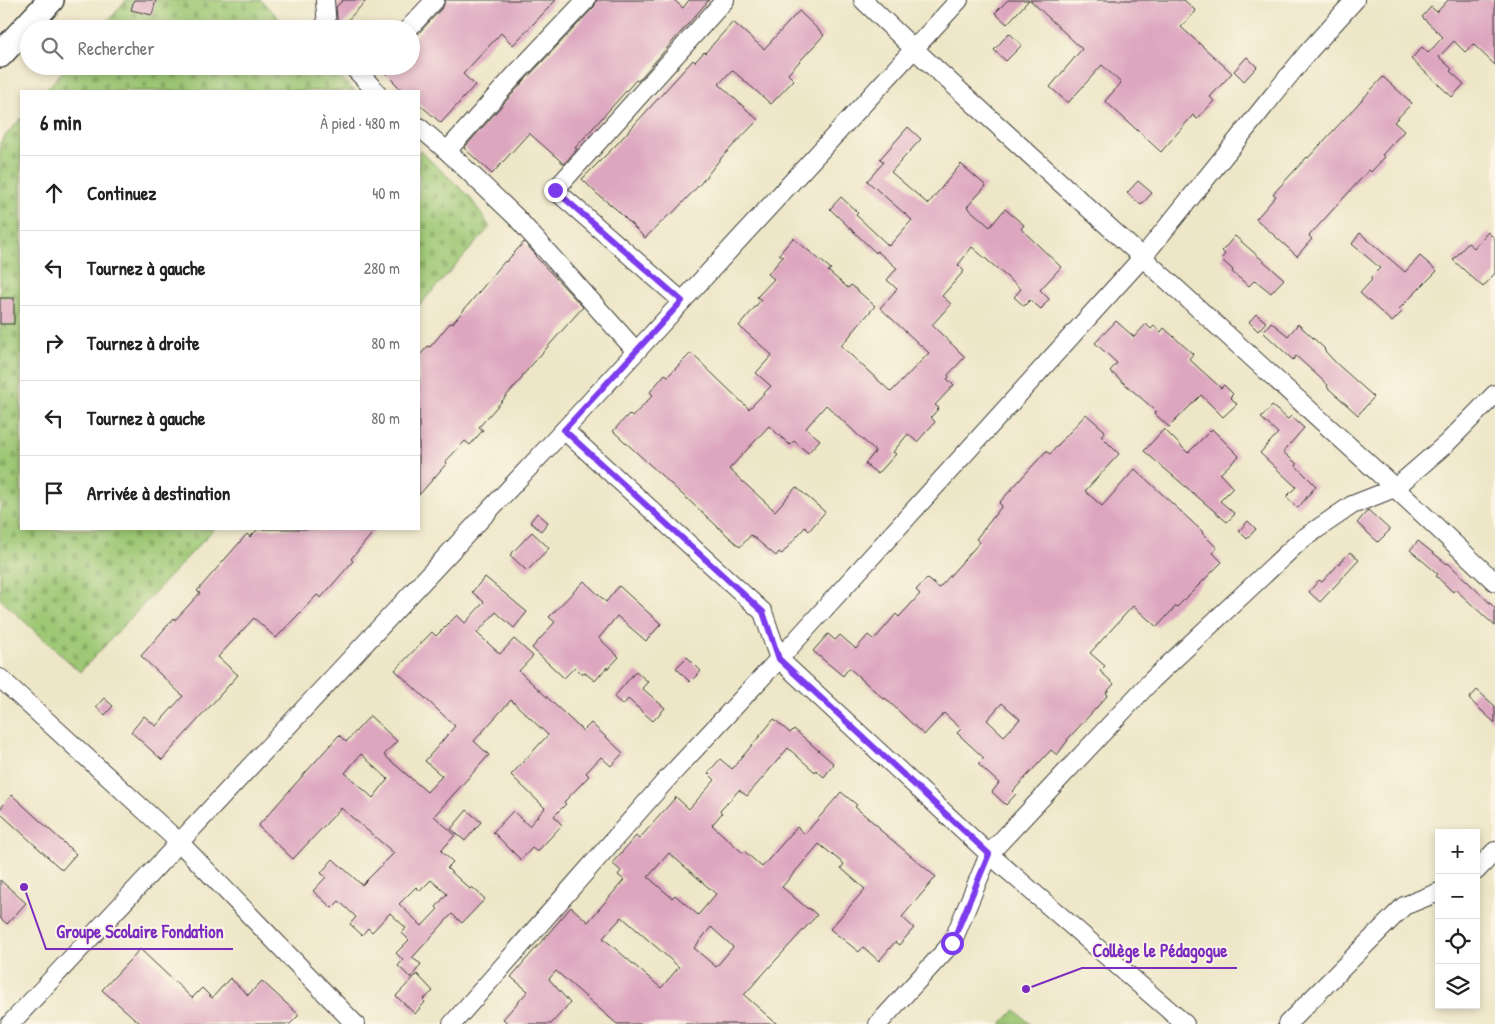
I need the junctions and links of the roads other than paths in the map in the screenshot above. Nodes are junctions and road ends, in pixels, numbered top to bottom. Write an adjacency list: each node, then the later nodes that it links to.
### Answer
1 (51, 0): 9 (street)
2 (325, 0): 10 (street)
3 (435, 0): 11 (street)
4 (586, 0): 18 (street)
5 (724, 0): 20 (street)
6 (863, 0): 13 (street)
7 (959, 0): 13 (street)
8 (1355, 0): 19 (street)
9 (32, 20)
10 (326, 20)
11 (416, 20)
12 (20, 33): 14 (street)
13 (914, 49): 19 (street); 20 (street)
14 (0, 55)
15 (365, 75): 16 (street)
16 (375, 90)
17 (420, 128): 18 (street)
18 (447, 151): 21 (street)
19 (1142, 258): 24 (street); 26 (street)
20 (682, 301): 21 (street)
21 (636, 351): 23 (street)
22 (1495, 394): 24 (street)
23 (564, 430): 26 (street); 28 (street)
24 (1395, 488): 25 (street); 30 (street)
25 (1495, 582)
26 (779, 659): 30 (street); 35 (street)
27 (0, 678): 28 (street)
28 (180, 842): 33 (street); 34 (street)
29 (1495, 851): 31 (street)
30 (989, 854): 36 (street); 37 (street)
31 (1480, 867)
32 (1435, 894): 38 (street)
33 (10, 1024)
34 (355, 1024)
35 (452, 1024)
36 (878, 1024)
37 (1185, 1024)
38 (1286, 1024)

